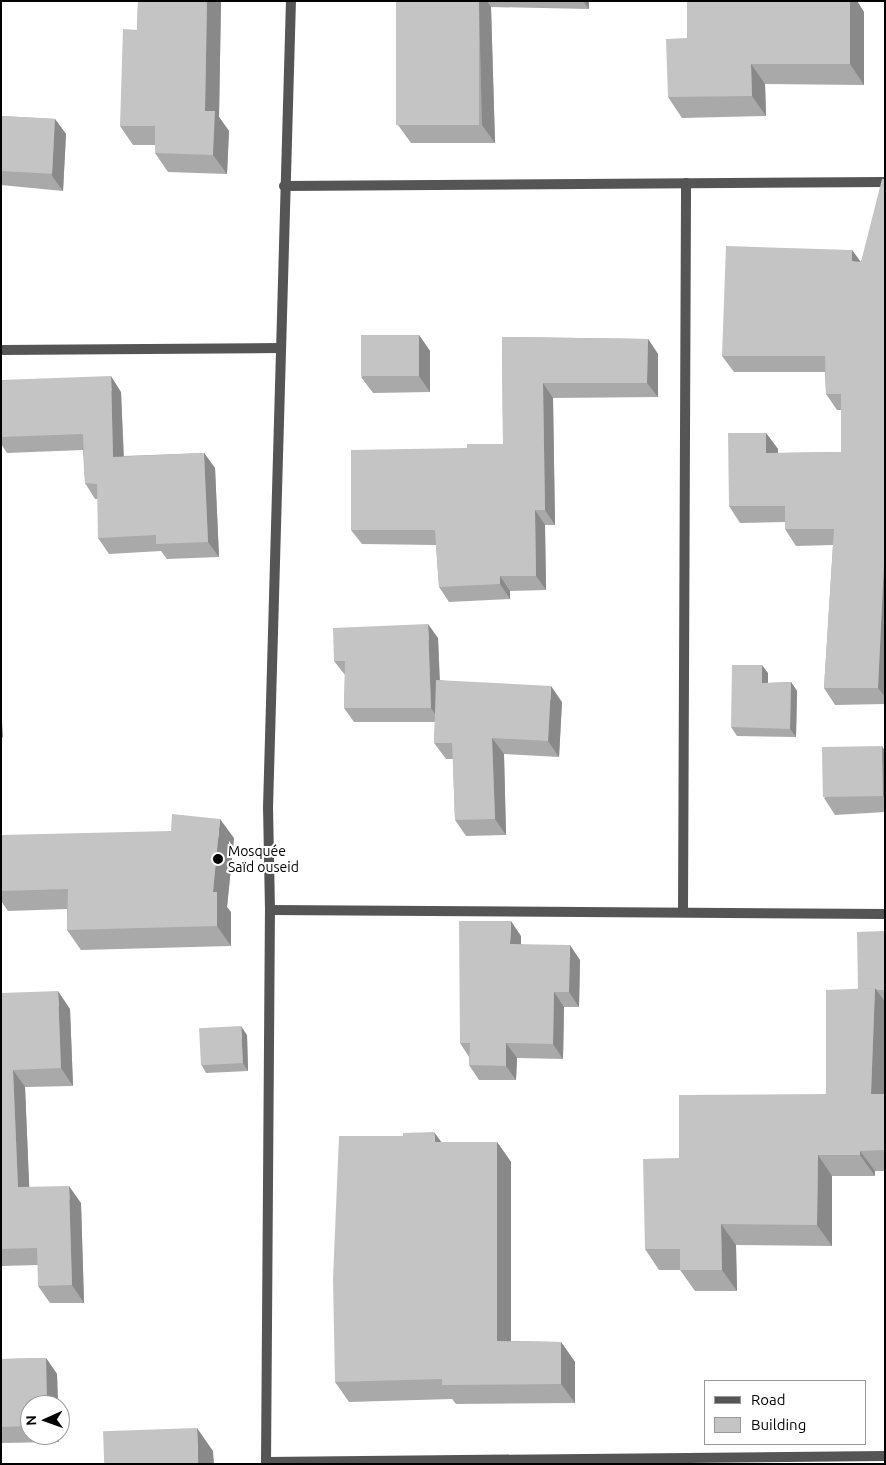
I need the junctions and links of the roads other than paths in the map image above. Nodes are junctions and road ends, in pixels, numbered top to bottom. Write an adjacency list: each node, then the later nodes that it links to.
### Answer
1 (291, 1): 4 (street)
2 (885, 182): 3 (street)
3 (686, 183): 4 (street); 8 (street)
4 (284, 186): 5 (street)
5 (280, 348): 6 (street); 7 (street)
6 (1, 350)
7 (270, 910): 8 (street); 11 (street)
8 (683, 912): 9 (street)
9 (885, 914)
10 (885, 1456): 11 (street)
11 (266, 1463)

